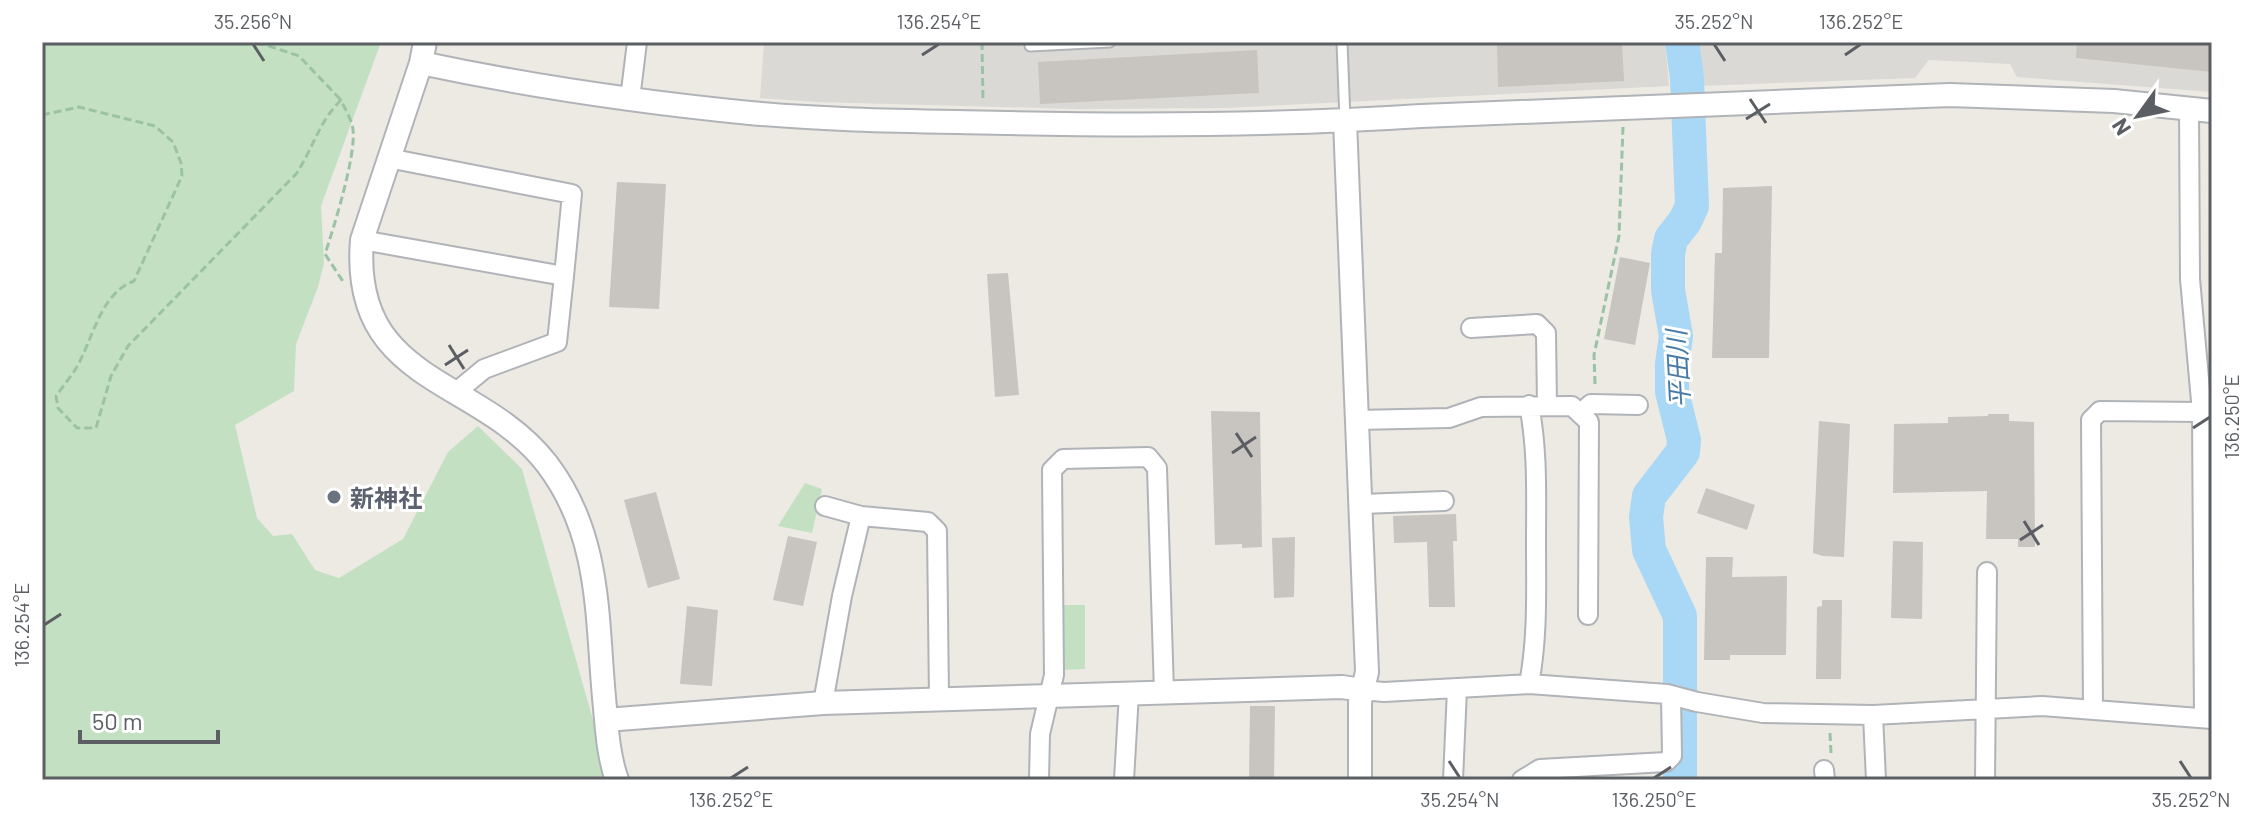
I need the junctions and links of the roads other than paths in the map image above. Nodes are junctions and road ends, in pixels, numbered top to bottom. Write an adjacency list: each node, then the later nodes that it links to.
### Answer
1 (637, 42): 6 (street)
2 (1110, 42): 4 (lane)
3 (1342, 42): 9 (lane)
4 (1030, 46)
5 (423, 53): 6 (street); 10 (street)
6 (630, 99): 9 (street)
7 (2189, 108): 8 (street); 9 (street); 18 (street)
8 (2212, 111)
9 (1345, 121): 19 (street)
10 (388, 158): 11 (street); 12 (street)
11 (362, 240): 12 (street); 14 (street)
12 (564, 276): 14 (street)
13 (1471, 328): 15 (street)
14 (455, 393): 39 (street)
15 (1538, 405): 17 (street); 19 (street); 26 (street)
16 (1638, 405): 17 (street)
17 (1589, 409): 25 (street)
18 (2202, 412): 36 (street); 38 (street)
19 (1357, 420): 21 (street)
20 (1444, 501): 21 (street)
21 (1361, 504): 28 (street)
22 (825, 506): 23 (street)
23 (861, 516): 33 (street); 34 (street)
24 (1987, 572): 35 (street)
25 (1588, 615)
26 (1529, 684): 27 (street); 32 (street)
27 (1457, 689): 28 (street); 44 (street)
28 (1362, 690): 29 (street); 43 (street)
29 (1164, 692): 30 (street); 31 (street)
30 (1129, 693): 31 (street); 42 (street)
31 (1050, 695): 33 (street); 41 (street)
32 (1678, 697): 37 (street); 45 (street)
33 (939, 698): 34 (street)
34 (823, 703): 39 (street)
35 (1986, 709): 36 (street); 37 (street); 47 (street)
36 (2093, 709): 38 (street)
37 (1873, 715): 46 (street)
38 (2208, 719)
39 (606, 720): 40 (street)
40 (617, 780)
41 (1039, 780)
42 (1124, 780)
43 (1360, 780)
44 (1453, 780)
45 (1522, 780)
46 (1876, 780)
47 (1985, 780)

